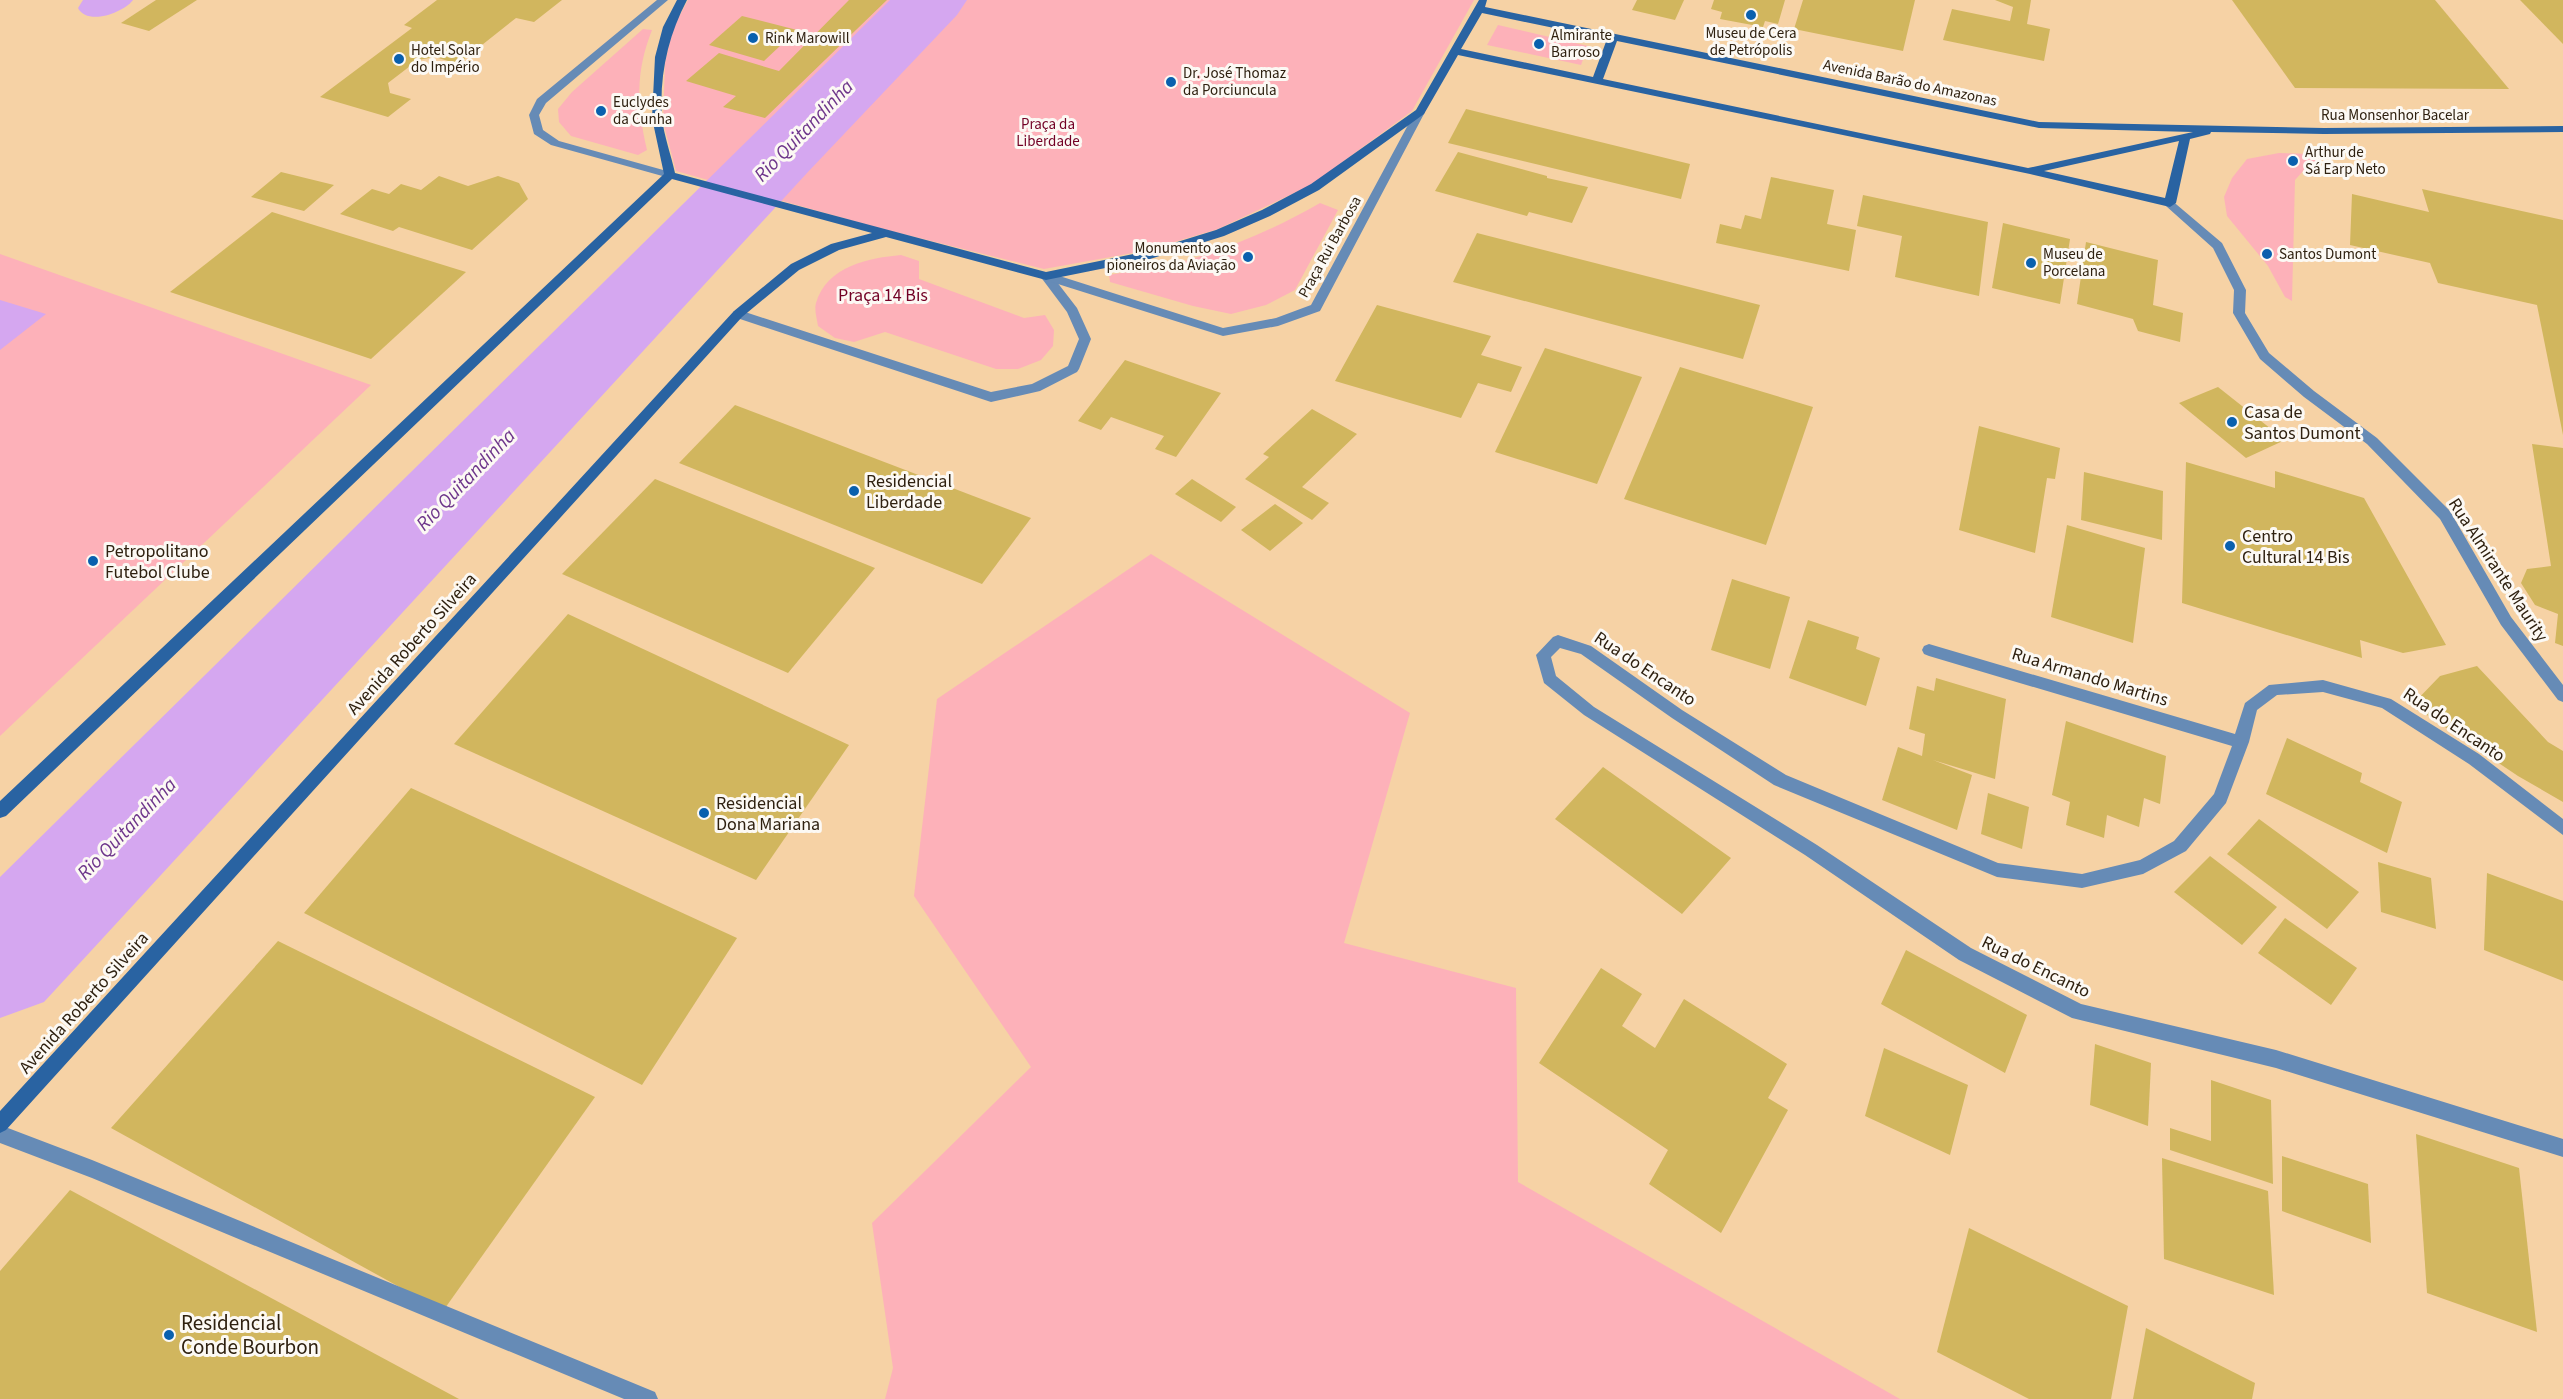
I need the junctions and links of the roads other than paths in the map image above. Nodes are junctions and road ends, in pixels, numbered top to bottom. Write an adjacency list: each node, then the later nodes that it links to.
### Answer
1 (663, 0): 12 (street)
2 (682, 0): 12 (main road)
3 (1481, 5): 4 (main road, Avenida Barão do Amazonas); 5 (main road)
4 (1613, 37): 6 (main road); 8 (main road, Avenida Barão do Amazonas)
5 (1456, 51): 6 (main road); 7 (main road)
6 (1597, 81): 11 (main road)
7 (1420, 112): 15 (main road); 15 (street, Praça Rui Barbosa)
8 (2227, 127): 9 (main road, Rua Monsenhor Bacelar); 10 (main road)
9 (2563, 129)
10 (2185, 138): 11 (main road); 13 (main road)
11 (2028, 171): 13 (main road)
12 (670, 175): 14 (main road); 20 (main road)
13 (2170, 203): 18 (street, Rua Almirante Maurity)
14 (882, 234): 15 (main road); 16 (main road, Avenida Roberto Silveira)
15 (1046, 276): 16 (street)
16 (738, 315): 22 (main road, Avenida Roberto Silveira)
17 (1929, 650): 19 (street, Rua Armando Martins)
18 (2563, 696)
19 (2241, 742): 21 (street, Rua do Encanto); 24 (street, Rua do Encanto)
20 (0, 811)
21 (2563, 828)
22 (0, 1124)
23 (0, 1134): 25 (street)
24 (2563, 1148)
25 (648, 1399)

